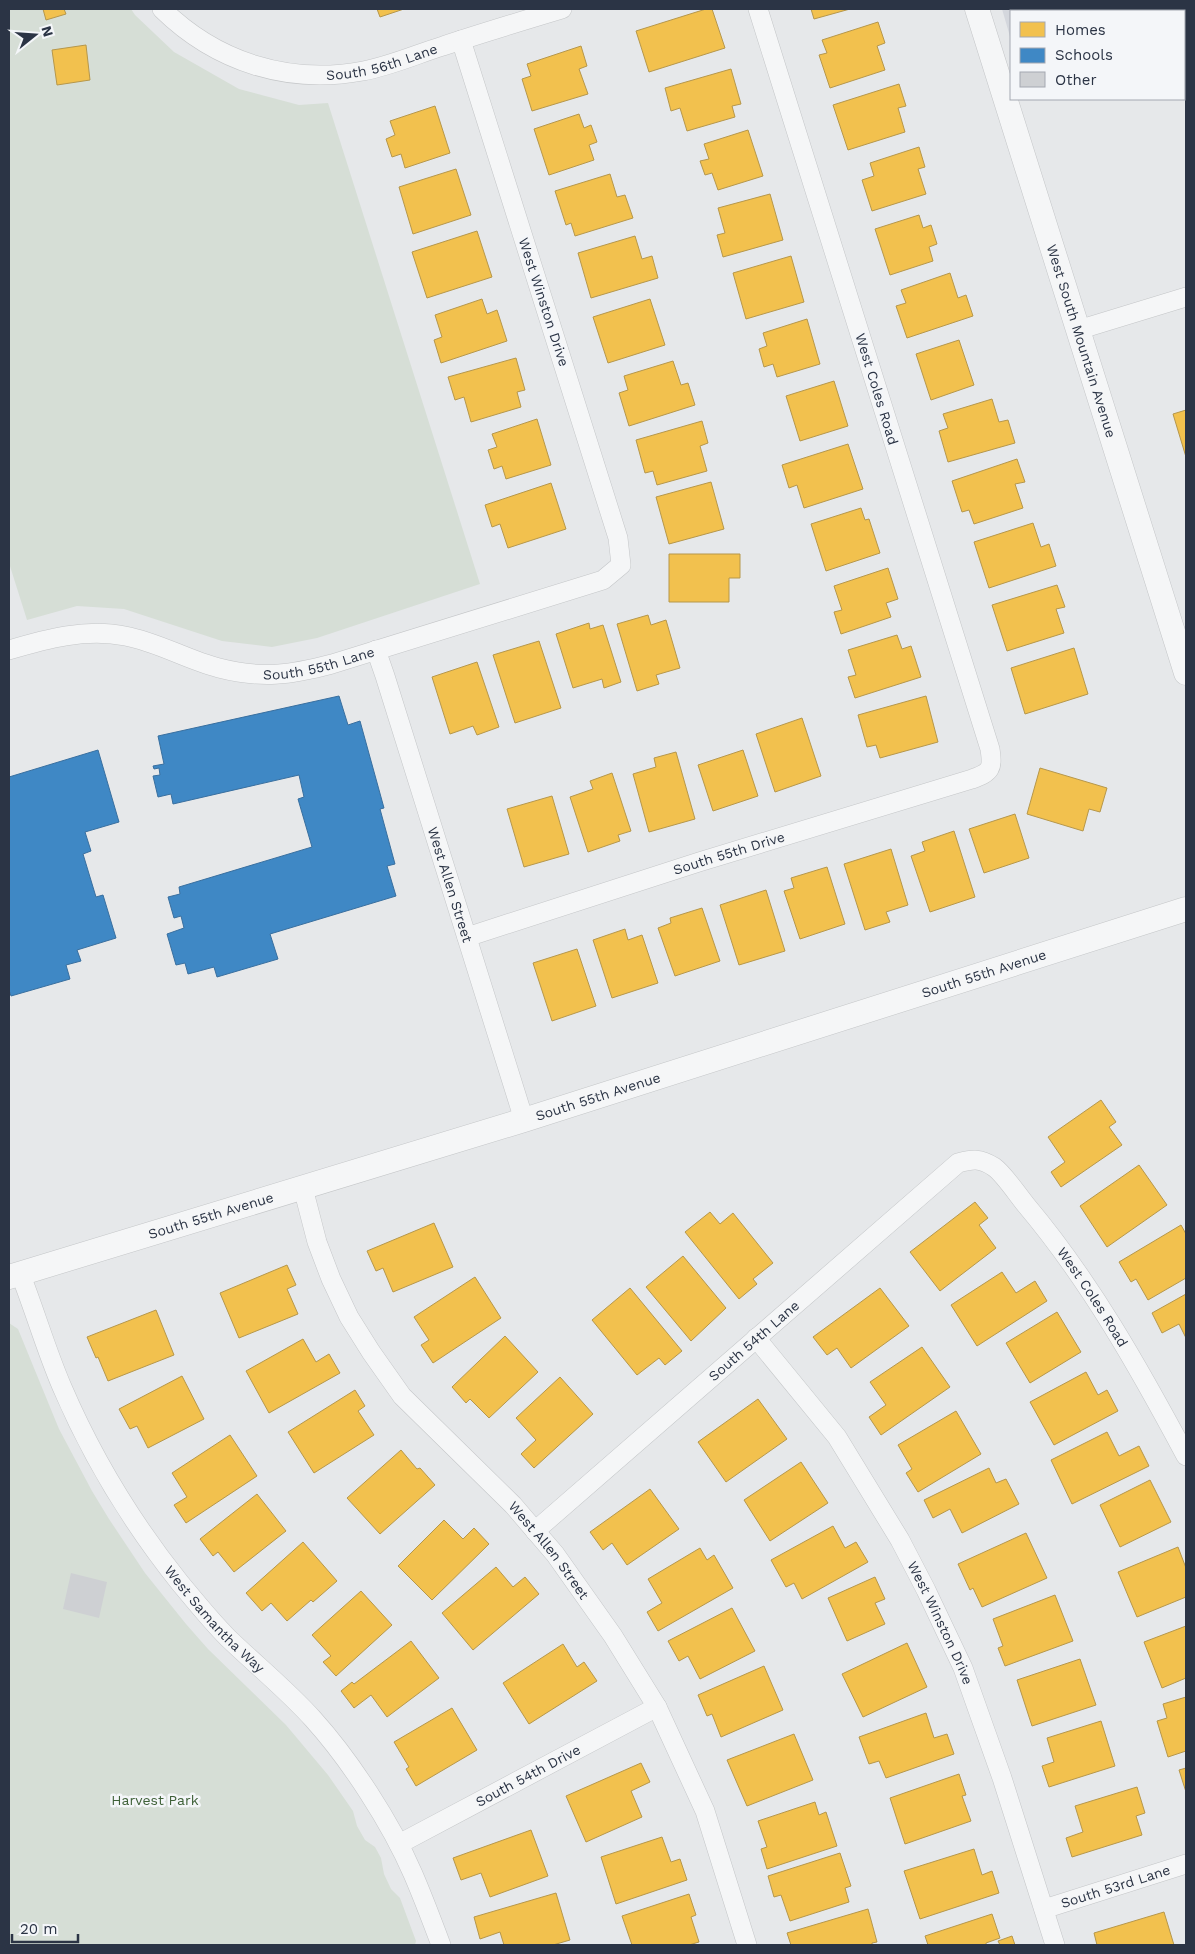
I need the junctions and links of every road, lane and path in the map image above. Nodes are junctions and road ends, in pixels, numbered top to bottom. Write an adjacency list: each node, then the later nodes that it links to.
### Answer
1 (162, 9): 5 (street, South 56th Lane)
2 (562, 9): 5 (street, South 56th Lane)
3 (758, 9): 12 (street, West Coles Road)
4 (977, 9): 7 (street, West South Mountain Avenue)
5 (461, 40): 8 (street, West Winston Drive)
6 (1186, 297): 7 (street)
7 (1078, 330): 11 (street, West South Mountain Avenue)
8 (621, 565): 10 (street, South 55th Lane)
9 (9, 650): 10 (street, South 55th Lane)
10 (376, 650): 14 (street, West Allen Street)
11 (1186, 673)
12 (990, 770): 14 (street, South 55th Drive)
13 (1186, 909): 15 (street, South 55th Avenue)
14 (467, 937): 15 (street, West Allen Street)
15 (524, 1120): 17 (street, South 55th Avenue)
16 (976, 1159): 19 (street, South 54th Lane); 20 (street, West Coles Road)
17 (302, 1188): 18 (street, South 55th Avenue); 21 (street, West Allen Street)
18 (15, 1275): 23 (street, West Samantha Way)
19 (756, 1338): 21 (street, South 54th Lane); 25 (street, West Winston Drive)
20 (1186, 1456)
21 (535, 1531): 22 (street, West Allen Street)
22 (658, 1707): 23 (street, South 54th Drive); 27 (street, West Allen Street)
23 (399, 1844): 26 (street, West Samantha Way)
24 (1186, 1864): 25 (street, South 53rd Lane)
25 (1044, 1909): 28 (street, West Winston Drive)
26 (441, 1945)
27 (747, 1945)
28 (1055, 1945)

